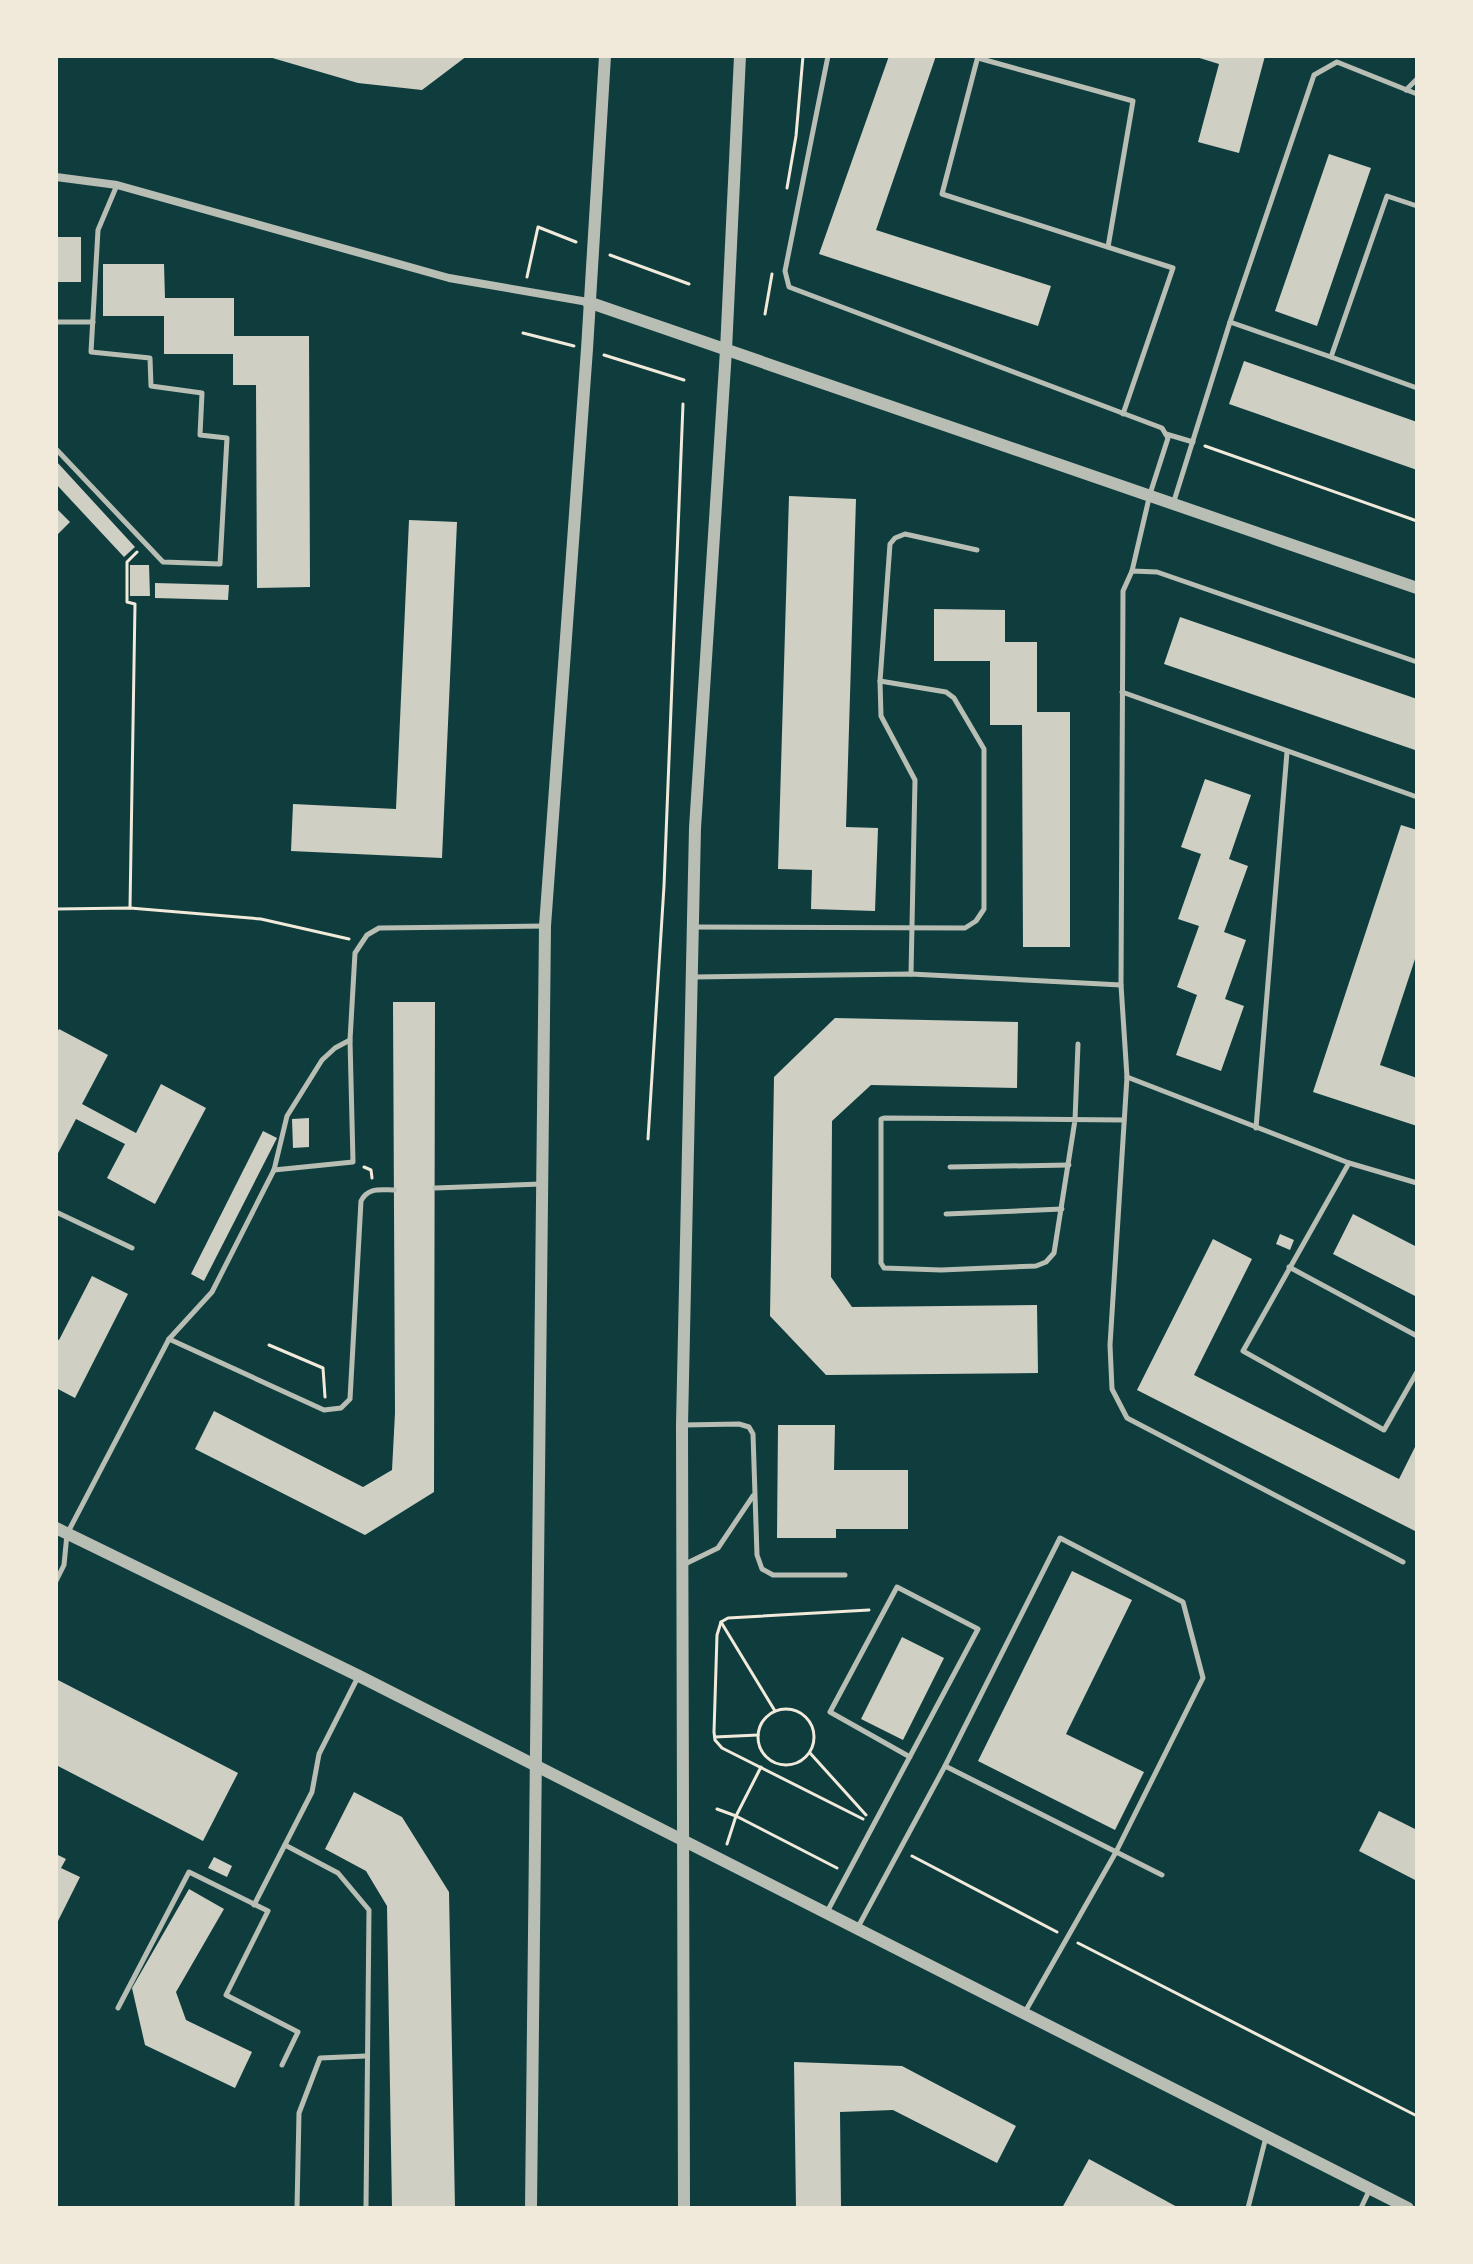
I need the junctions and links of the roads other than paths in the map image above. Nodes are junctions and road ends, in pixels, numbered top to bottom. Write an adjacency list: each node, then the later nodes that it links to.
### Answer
1 (605, 56): 12 (street)
2 (740, 56): 16 (street)
3 (828, 56): 19 (lane)
4 (978, 57): 11 (lane); 11 (lane)
5 (1417, 79): 6 (lane)
6 (1406, 90): 7 (lane); 15 (lane)
7 (1417, 94)
8 (56, 177): 9 (street)
9 (117, 185): 12 (street); 14 (lane)
10 (1417, 206): 17 (lane)
11 (1108, 247): 19 (lane)
12 (588, 302): 16 (street); 33 (street)
13 (56, 322): 14 (lane)
14 (93, 322): 22 (lane)
15 (1230, 322): 17 (lane); 21 (lane)
16 (726, 350): 23 (street); 34 (street)
17 (1331, 357): 18 (lane)
18 (1417, 388)
19 (1123, 414): 20 (lane)
20 (1166, 433): 21 (lane); 23 (lane)
21 (1193, 442): 24 (lane)
22 (56, 449)
23 (1150, 494): 24 (street); 26 (lane)
24 (1173, 502): 27 (street)
25 (977, 550): 29 (lane)
26 (1132, 571): 28 (lane); 30 (lane)
27 (1417, 588)
28 (1417, 662)
29 (880, 681): 35 (lane); 35 (lane)
30 (1122, 692): 31 (lane); 38 (lane)
31 (1287, 752): 32 (lane); 44 (lane)
32 (1417, 797)
33 (545, 926): 39 (lane); 50 (street)
34 (693, 927): 35 (lane); 37 (street)
35 (912, 928): 36 (lane)
36 (911, 974): 37 (lane); 38 (lane)
37 (691, 977): 61 (street)
38 (1121, 985): 41 (lane)
39 (350, 1040): 48 (lane); 48 (lane)
40 (1078, 1044): 42 (lane)
41 (1127, 1077): 43 (lane); 44 (lane)
42 (1075, 1120): 43 (lane); 46 (lane); 53 (lane)
43 (1124, 1120): 64 (lane)
44 (1256, 1128): 45 (lane)
45 (1349, 1163): 49 (lane); 57 (lane)
46 (1069, 1165): 47 (lane); 53 (lane)
47 (950, 1167)
48 (274, 1170): 59 (lane)
49 (1417, 1183)
50 (542, 1184): 51 (lane); 70 (street)
51 (435, 1188)
52 (394, 1190): 59 (lane)
53 (1062, 1209): 55 (lane)
54 (56, 1212): 56 (lane)
55 (946, 1214)
56 (132, 1248)
57 (1289, 1267): 58 (lane); 60 (lane)
58 (1417, 1336)
59 (169, 1339): 63 (lane)
60 (1417, 1372)
61 (682, 1425): 62 (lane); 65 (street)
62 (753, 1495): 65 (lane); 66 (lane)
63 (62, 1531): 67 (lane); 68 (street)
64 (1403, 1562)
65 (682, 1566): 72 (street)
66 (845, 1575)
67 (56, 1581)
68 (359, 1676): 70 (street); 73 (lane)
69 (910, 1757): 69 (lane); 77 (lane)
70 (534, 1765): 72 (street); 87 (street)
71 (945, 1766): 74 (lane); 74 (lane); 78 (lane)
72 (681, 1839): 77 (street); 88 (street)
73 (285, 1845): 76 (lane); 81 (lane)
74 (1116, 1852): 75 (lane); 80 (lane)
75 (1162, 1875)
76 (254, 1905): 79 (lane); 82 (lane)
77 (826, 1913): 78 (street)
78 (858, 1928): 80 (street)
79 (118, 2008)
80 (1024, 2013): 83 (street)
81 (366, 2056): 85 (lane); 86 (lane)
82 (282, 2065)
83 (1266, 2136): 84 (street); 89 (lane)
84 (1370, 2189): 90 (lane); 91 (street)
85 (297, 2208)
86 (366, 2208)
87 (531, 2208)
88 (684, 2208)
89 (1248, 2208)
90 (1361, 2208)
91 (1408, 2208)

